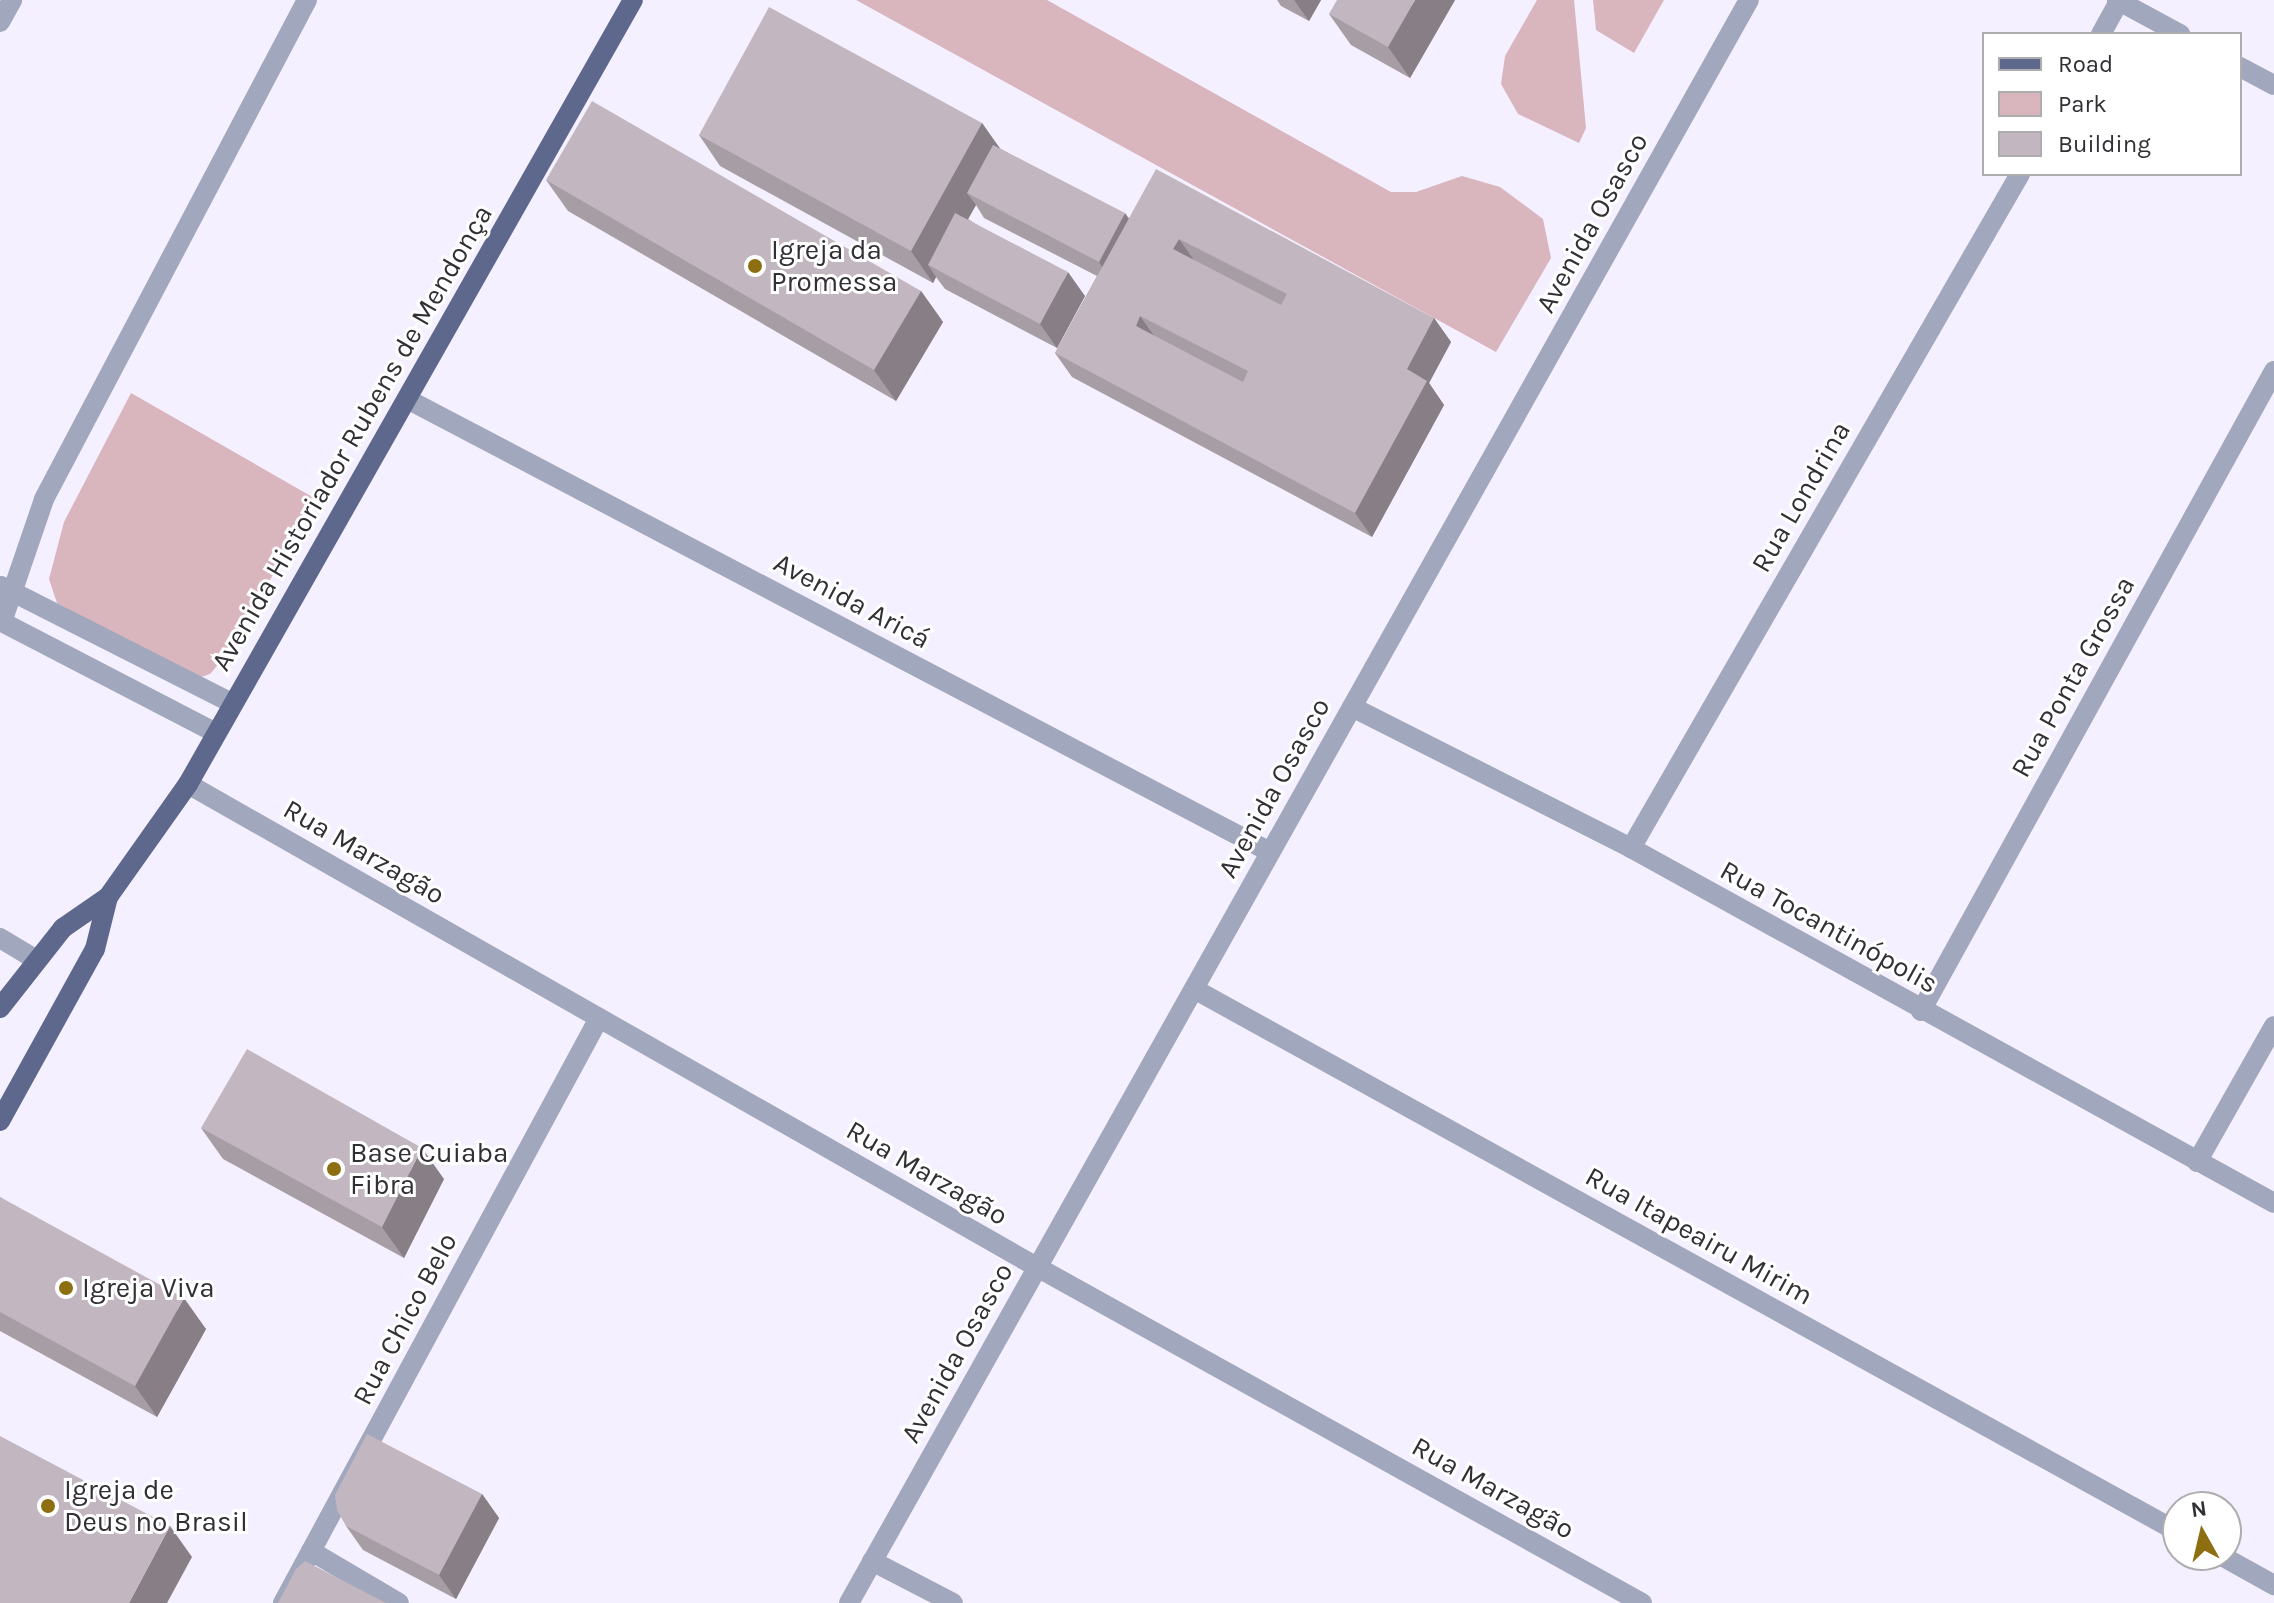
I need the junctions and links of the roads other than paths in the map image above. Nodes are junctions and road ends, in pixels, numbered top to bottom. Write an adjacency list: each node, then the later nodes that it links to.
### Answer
1 (12, 0): 6 (street)
2 (307, 0): 14 (street)
3 (633, 0): 13 (main road, Avenida Historiador Rubens de Mendonça)
4 (1749, 0): 17 (street, Avenida Osasco)
5 (2119, 0): 7 (street); 8 (street)
6 (0, 22)
7 (2102, 32)
8 (2176, 32)
9 (2242, 68): 10 (street)
10 (2274, 85)
11 (2019, 176): 20 (street, Rua Londrina)
12 (2274, 371): 27 (street, Rua Ponta Grossa)
13 (407, 399): 16 (main road, Avenida Historiador Rubens de Mendonça); 21 (street, Avenida Aricá)
14 (5, 588): 15 (street); 16 (street)
15 (1, 622): 18 (street)
16 (232, 703): 18 (main road, Avenida Historiador Rubens de Mendonça)
17 (1352, 707): 20 (street, Rua Tocantinópolis); 21 (street, Avenida Osasco)
18 (216, 733): 19 (main road, Avenida Historiador Rubens de Mendonça)
19 (188, 784): 22 (main road, Avenida Historiador Rubens de Mendonça); 28 (street, Rua Marzagão)
20 (1631, 848): 27 (street, Rua Tocantinópolis)
21 (1270, 852): 25 (street, Avenida Osasco)
22 (108, 897): 24 (main road, Avenida Historiador Rubens de Mendonça); 30 (main road, Avenida Historiador Rubens de Mendonça)
23 (0, 938): 24 (street)
24 (35, 959): 26 (main road, Avenida Historiador Rubens de Mendonça)
25 (1194, 989): 33 (street, Avenida Osasco); 34 (street, Rua Itapeairu Mirim)
26 (0, 1008)
27 (1921, 1011): 31 (street, Rua Tocantinópolis)
28 (599, 1018): 33 (street, Rua Marzagão); 35 (street, Rua Chico Belo)
29 (2274, 1026): 31 (street)
30 (0, 1121)
31 (2197, 1162): 32 (street, Rua Tocantinópolis)
32 (2274, 1203)
33 (1037, 1267): 36 (street, Avenida Osasco); 43 (street, Rua Marzagão)
34 (2162, 1523)
35 (311, 1551): 39 (street, Rua Chico Belo); 40 (street)
36 (872, 1561): 41 (street, Avenida Osasco); 42 (street)
37 (2242, 1567): 38 (street)
38 (2274, 1585)
39 (283, 1603)
40 (399, 1603)
41 (849, 1603)
42 (953, 1603)
43 (1642, 1603)

